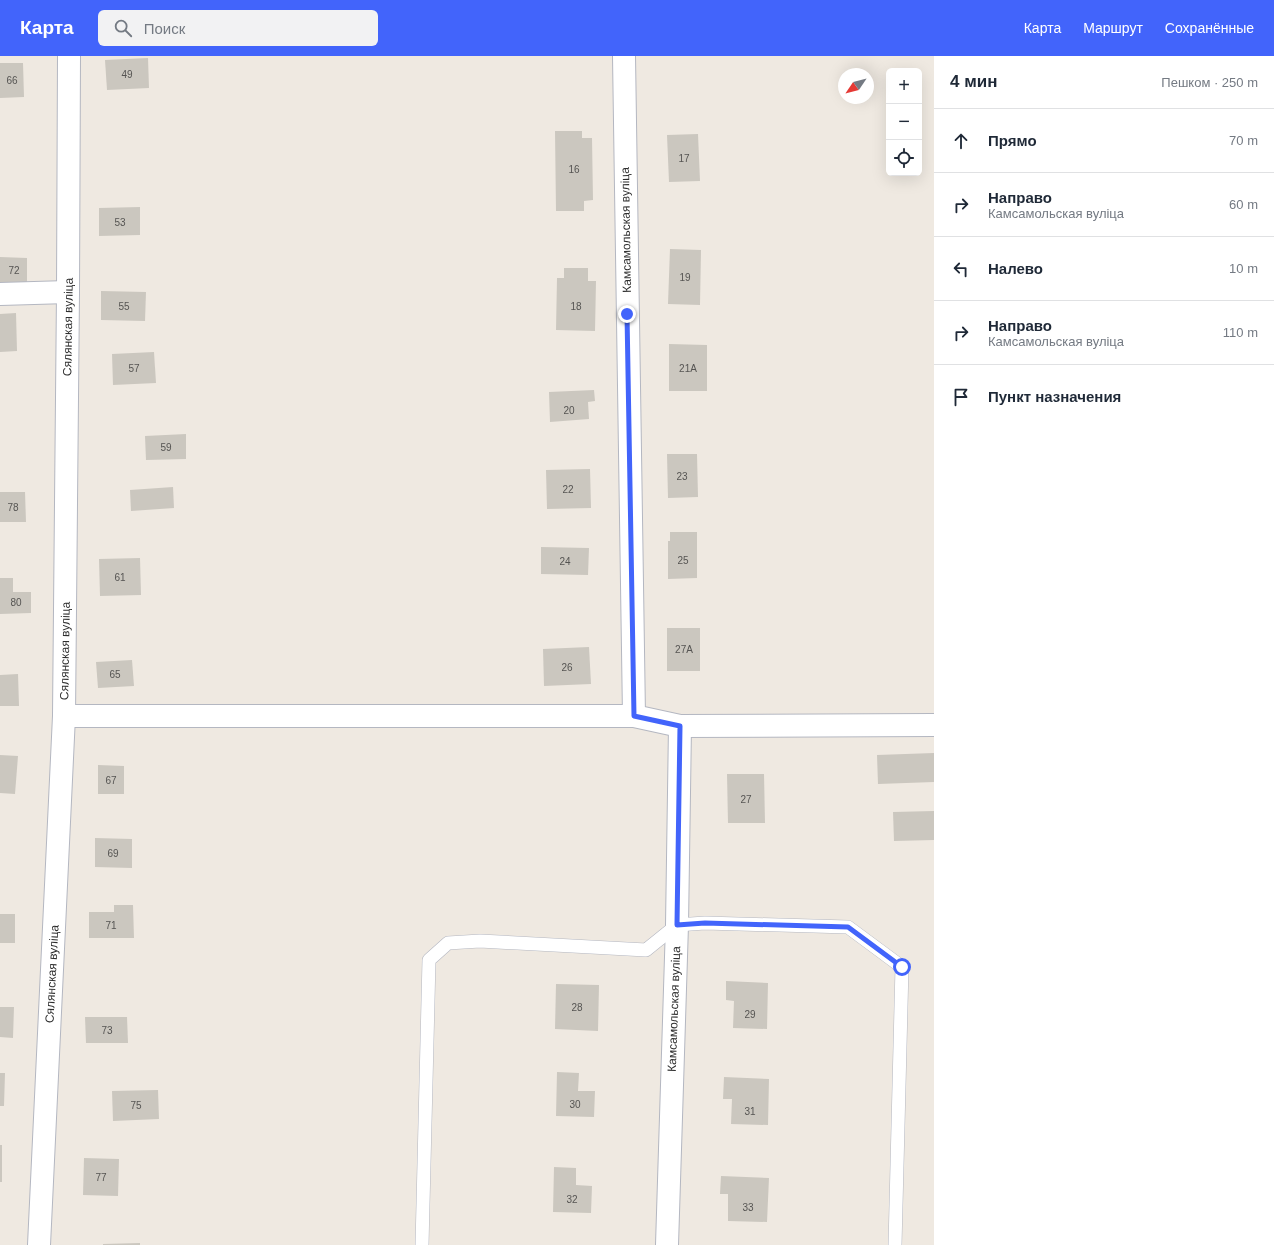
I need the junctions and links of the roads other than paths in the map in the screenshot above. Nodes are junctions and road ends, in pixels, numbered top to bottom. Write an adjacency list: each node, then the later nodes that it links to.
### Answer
1 (69, 56): 3 (street, Сялянская вуліца)
2 (624, 56): 6 (street, Камсамольская вуліца)
3 (68, 292): 4 (street); 5 (street, Сялянская вуліца)
4 (0, 294)
5 (64, 716): 6 (street); 10 (street, Сялянская вуліца)
6 (634, 716): 8 (street)
7 (934, 725): 8 (street)
8 (680, 726): 9 (street, Камсамольская вуліца)
9 (677, 925): 11 (lane); 12 (street, Камсамольская вуліца); 13 (lane)
10 (39, 1245)
11 (422, 1245)
12 (667, 1245)
13 (895, 1245)

